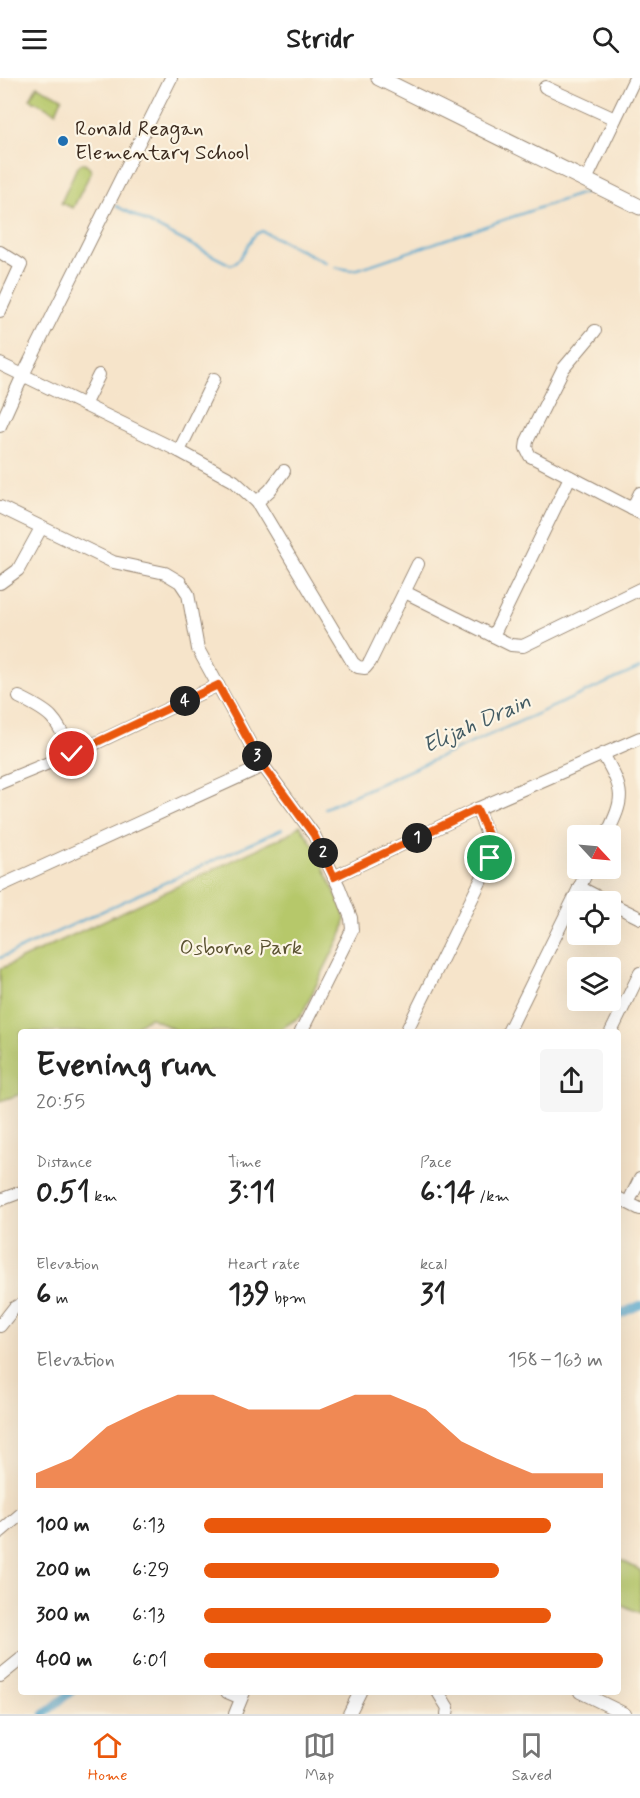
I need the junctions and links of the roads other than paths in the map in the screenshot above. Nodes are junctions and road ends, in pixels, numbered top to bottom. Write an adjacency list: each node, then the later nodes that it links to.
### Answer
1 (171, 78): 12 (street)
2 (379, 78): 6 (main road)
3 (634, 78): 5 (street)
4 (546, 87): 5 (street)
5 (615, 119): 6 (street)
6 (586, 180): 7 (main road)
7 (640, 207)
8 (0, 252): 9 (street)
9 (0, 311)
10 (595, 331): 19 (street)
11 (0, 364): 12 (street)
12 (23, 375): 15 (street); 16 (street)
13 (99, 375): 15 (street)
14 (214, 379): 17 (street)
15 (84, 405): 17 (street)
16 (0, 426)
17 (178, 451): 21 (street)
18 (284, 471): 21 (street)
19 (570, 477): 23 (street); 29 (street)
20 (640, 493): 23 (street)
21 (257, 502): 28 (street)
22 (0, 507): 24 (street)
23 (636, 511)
24 (40, 528): 26 (street); 30 (street)
25 (418, 564): 28 (street)
26 (0, 583)
27 (640, 589): 29 (street)
28 (405, 592): 29 (street)
29 (493, 636)
30 (218, 685): 33 (street); 35 (street)
31 (19, 697): 33 (street)
32 (640, 738): 34 (street)
33 (72, 754): 36 (street)
34 (603, 754): 37 (street); 38 (street)
35 (263, 766): 39 (street); 41 (street)
36 (0, 783)
37 (477, 809): 39 (street); 48 (street)
38 (611, 825)
39 (334, 877): 47 (street)
40 (583, 879): 42 (street)
41 (0, 886)
42 (579, 887): 43 (street); 49 (street)
43 (587, 891)
44 (621, 908): 45 (street)
45 (640, 918)
46 (640, 972): 50 (street)
47 (303, 1029)
48 (407, 1029)
49 (509, 1029)
50 (612, 1029)
51 (640, 1179): 54 (street)
52 (18, 1193): 53 (street)
53 (0, 1200)
54 (623, 1200): 55 (street)
55 (640, 1209)
56 (18, 1306): 57 (street)
57 (0, 1326)
58 (18, 1517): 59 (street)
59 (0, 1532)
60 (18, 1662): 61 (street)
61 (0, 1677)
62 (243, 1695): 67 (street)
63 (358, 1695): 68 (street)
64 (440, 1695): 66 (street)
65 (586, 1695): 69 (street)
66 (448, 1711)
67 (235, 1714)
68 (349, 1714)
69 (625, 1714)

